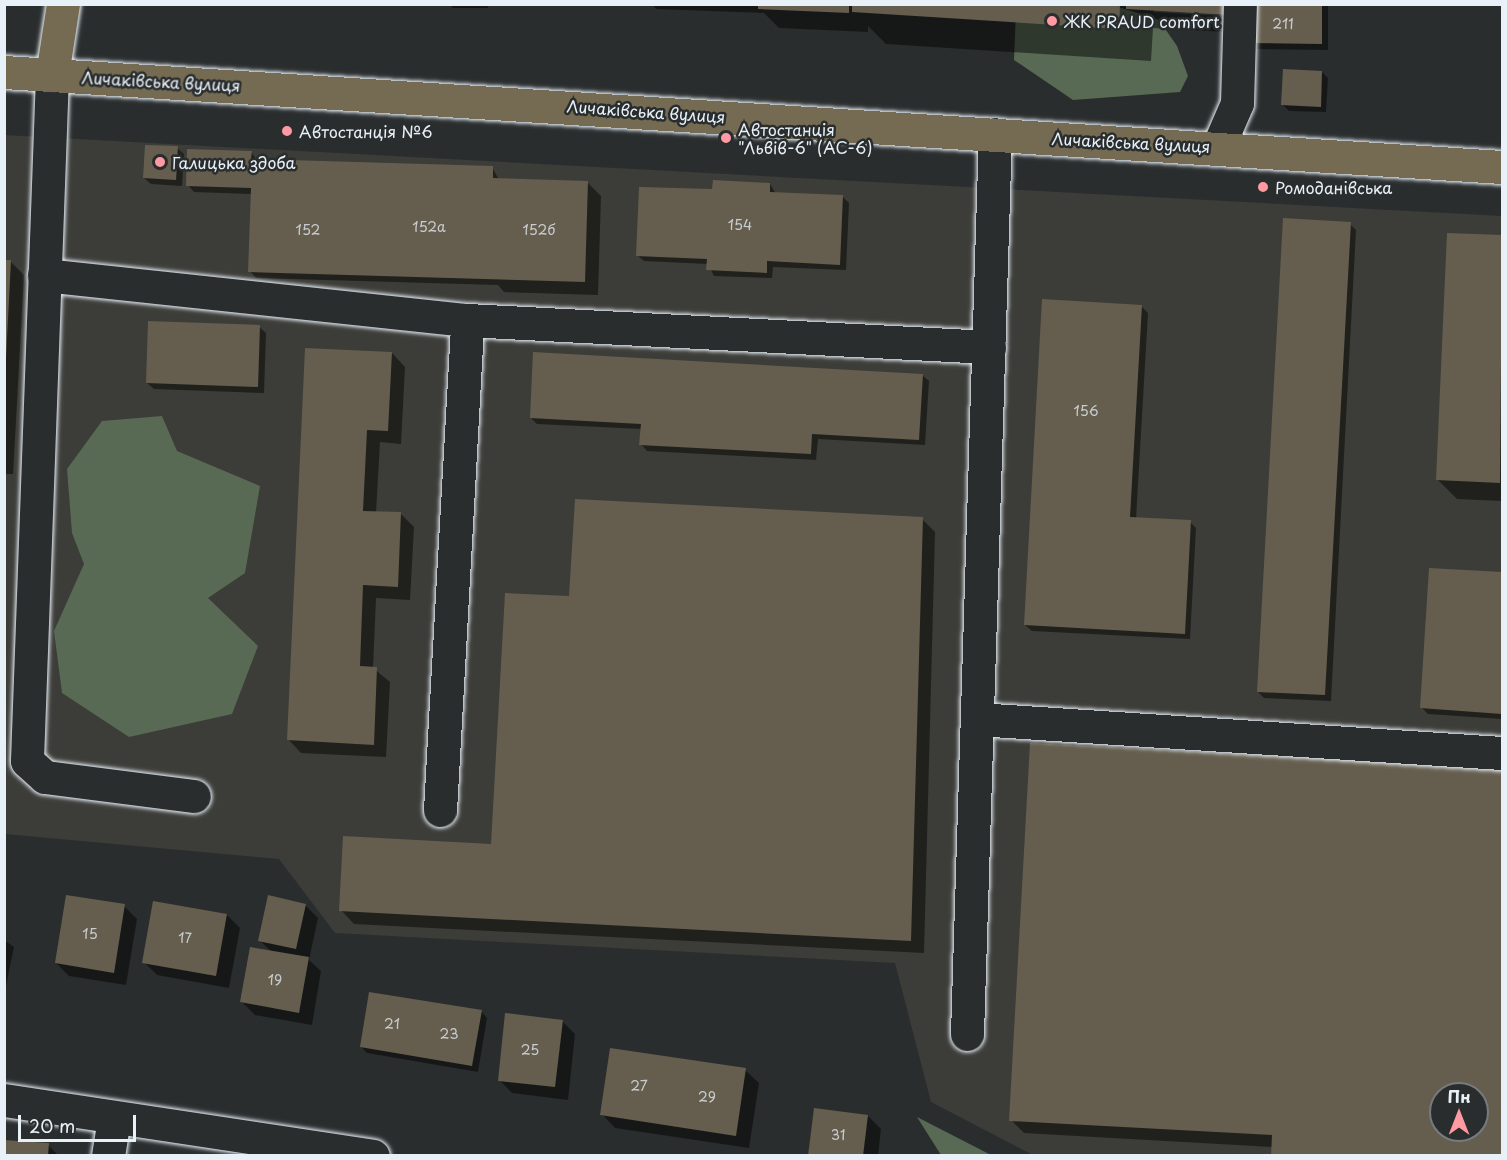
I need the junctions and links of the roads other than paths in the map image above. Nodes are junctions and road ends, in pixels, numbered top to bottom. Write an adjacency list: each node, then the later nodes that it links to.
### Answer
1 (63, 4): 4 (main road)
2 (1240, 4): 6 (street)
3 (4, 72): 4 (main road, Личаківська вулиця)
4 (52, 75): 5 (main road, Личаківська вулиця); 8 (street)
5 (995, 134): 6 (main road, Личаківська вулиця); 10 (street)
6 (1218, 147): 7 (main road, Личаківська вулиця)
7 (1503, 167)
8 (44, 274): 9 (street); 13 (street)
9 (467, 320): 10 (street); 14 (street)
10 (989, 347): 11 (street)
11 (977, 719): 12 (street); 15 (street)
12 (1503, 753)
13 (194, 796)
14 (440, 810)
15 (968, 1034)
16 (4, 1100): 17 (street)
17 (114, 1118): 18 (street); 19 (street)
18 (108, 1155)
19 (373, 1155)

